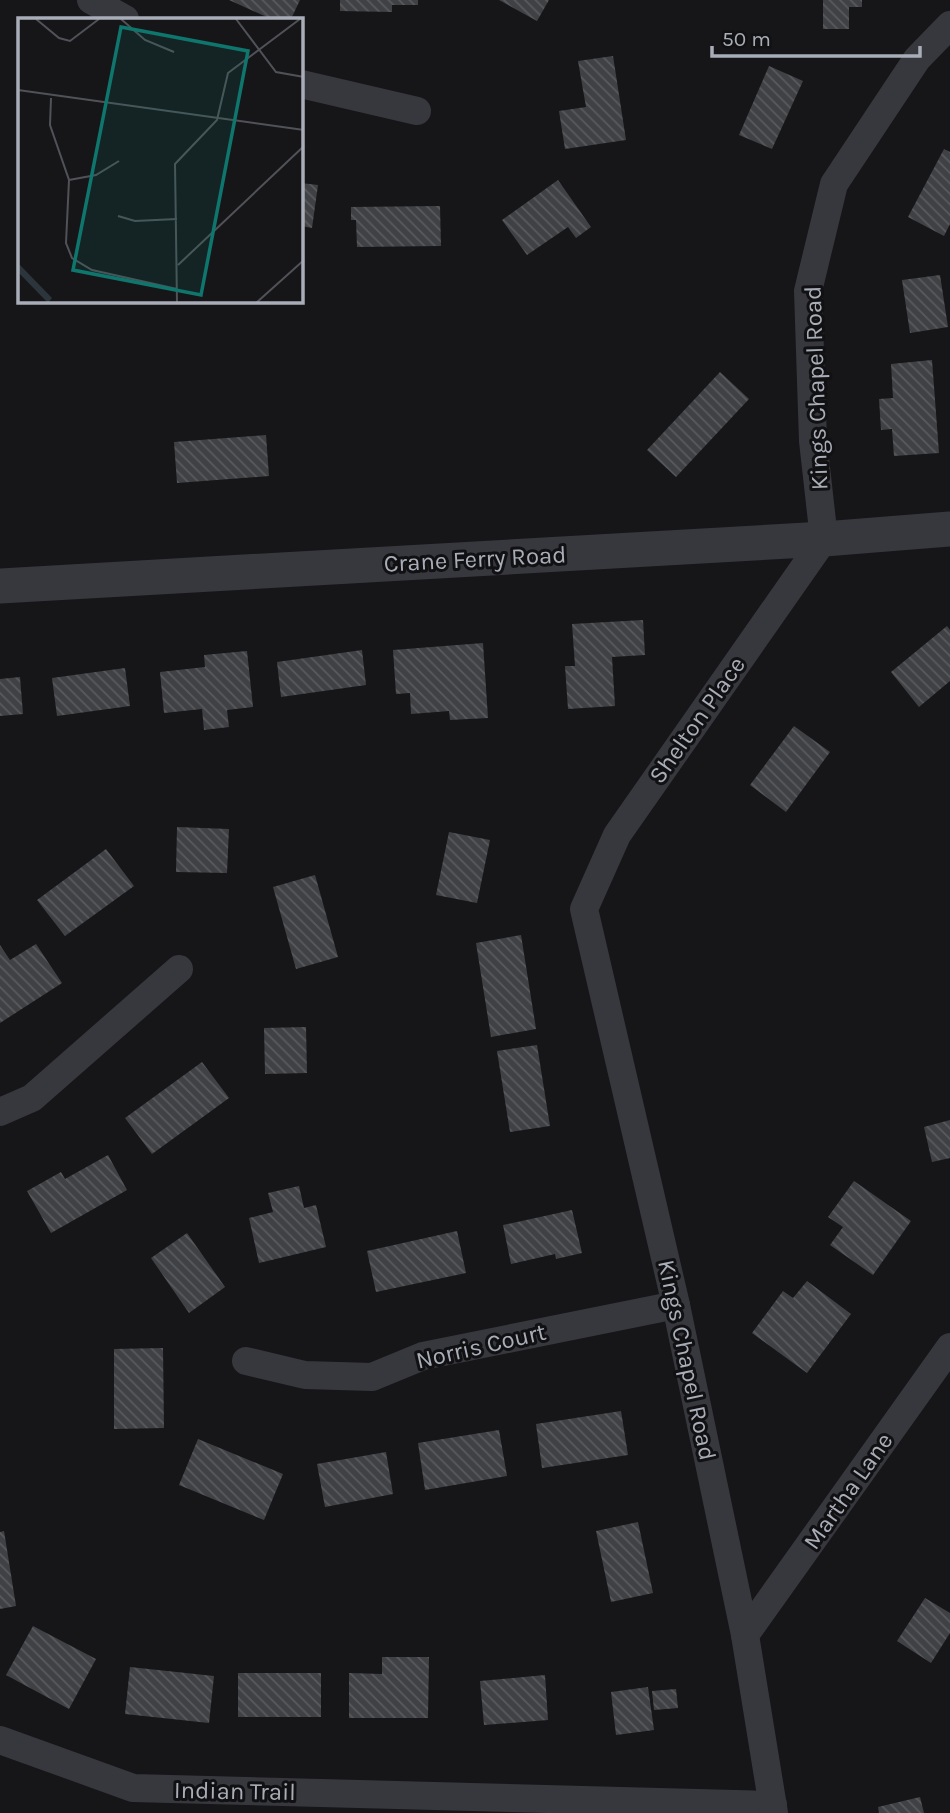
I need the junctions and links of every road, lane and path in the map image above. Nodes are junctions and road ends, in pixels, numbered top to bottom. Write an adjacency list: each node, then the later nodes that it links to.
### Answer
1 (90, 0): 2 (street)
2 (123, 18)
3 (950, 25): 7 (street, Kings Chapel Road)
4 (303, 84): 5 (street)
5 (417, 111)
6 (950, 529): 7 (street, Crane Ferry Road)
7 (824, 539): 8 (street, Crane Ferry Road); 9 (street, Shelton Place)
8 (0, 586)
9 (584, 909): 12 (street, Kings Chapel Road)
10 (179, 969): 11 (street)
11 (0, 1112)
12 (676, 1305): 14 (street, Norris Court); 15 (street, Kings Chapel Road)
13 (950, 1348): 15 (street, Martha Lane)
14 (246, 1361)
15 (745, 1635): 17 (street, Kings Chapel Road)
16 (0, 1740): 17 (street, Indian Trail)
17 (774, 1809)

